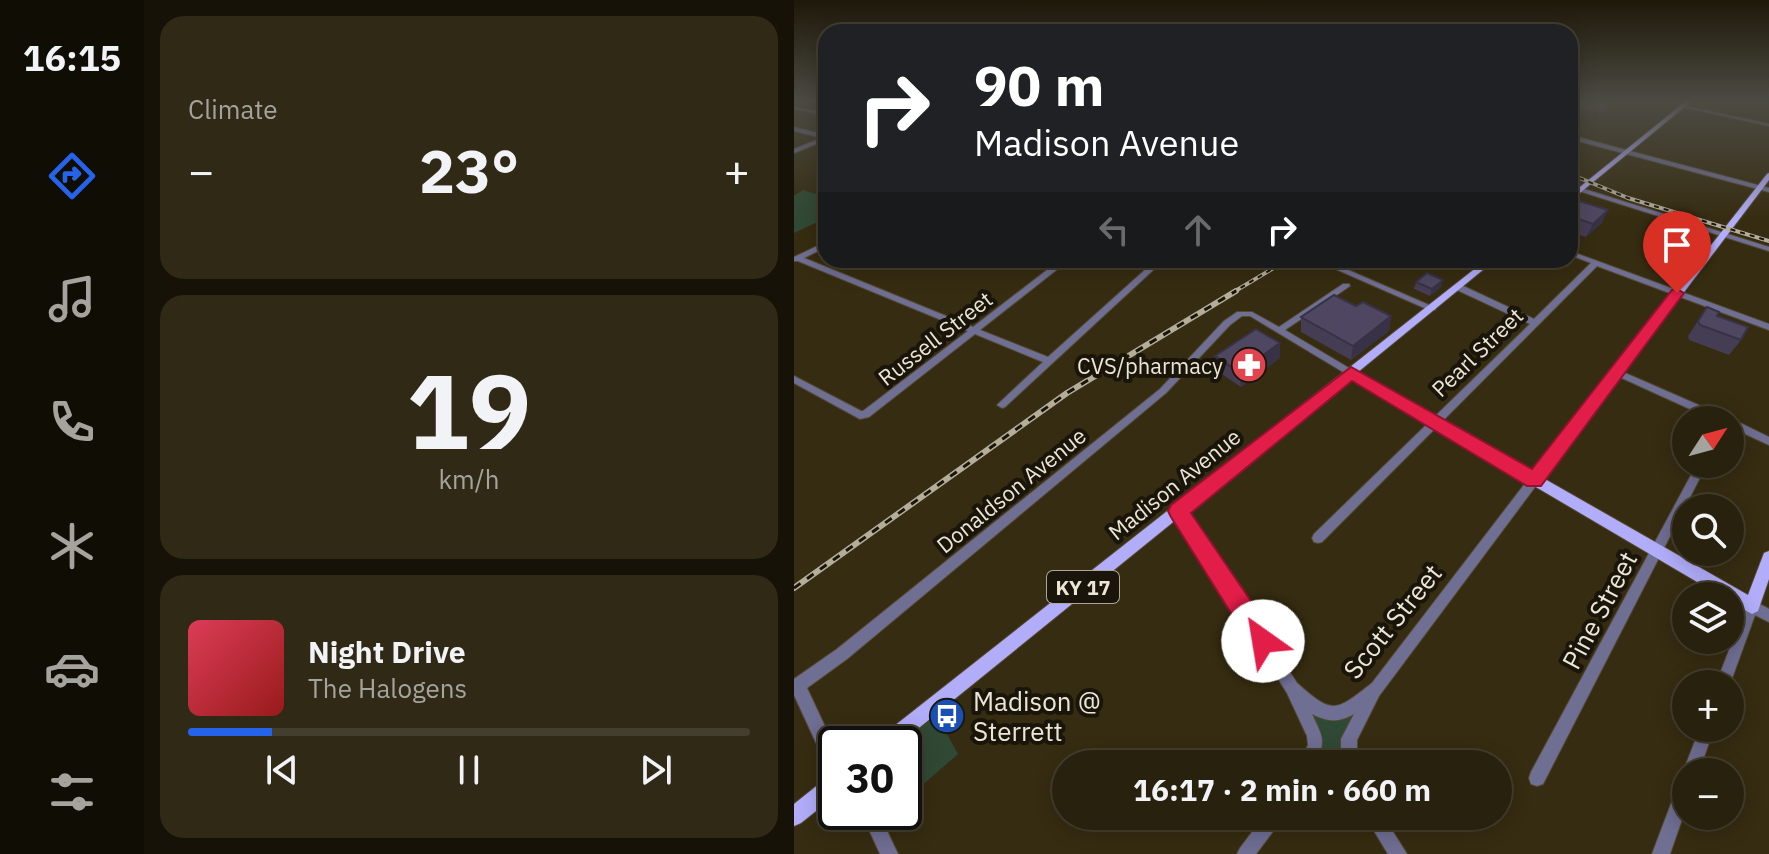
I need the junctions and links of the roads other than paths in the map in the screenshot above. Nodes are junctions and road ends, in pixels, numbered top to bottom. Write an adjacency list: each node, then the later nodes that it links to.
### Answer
1 (817, 141): 4 (street)
2 (1584, 141): 5 (street)
3 (1640, 141): 5 (main road)
4 (794, 151)
5 (1626, 152): 8 (street); 9 (main road)
6 (1769, 175): 8 (main road)
7 (1578, 187): 9 (street)
8 (1759, 188): 10 (street); 12 (main road)
9 (1583, 189): 11 (main road); 12 (street)
10 (1769, 190)
11 (1578, 193)
12 (1723, 235): 14 (street); 26 (main road)
13 (818, 248): 16 (street)
14 (1769, 249)
15 (1578, 256): 17 (street)
16 (796, 259): 19 (street)
17 (1596, 263): 26 (street); 28 (street, Pearl Street)
18 (818, 268): 30 (street)
19 (818, 268)
20 (1054, 268): 30 (street, Russell Street)
21 (1151, 268): 32 (street)
22 (1338, 268): 27 (street)
23 (1482, 268): 25 (main road, Madison Avenue / KY 17)
24 (1346, 286): 31 (street)
25 (1458, 287): 27 (main road, Madison Avenue / KY 17); 28 (street)
26 (1677, 293): 29 (street); 33 (main road)
27 (1432, 308): 34 (main road, Madison Avenue / KY 17)
28 (1535, 323): 38 (street, Pearl Street)
29 (1769, 327)
30 (971, 330): 32 (street); 35 (street, Russell Street)
31 (1280, 330): 34 (street); 50 (street, Donaldson Avenue)
32 (1049, 361): 36 (street)
33 (1616, 372): 37 (street); 42 (main road)
34 (1351, 373): 38 (main road); 43 (main road, Madison Avenue / KY 17)
35 (794, 379)
36 (1002, 405)
37 (1692, 406)
38 (1434, 422): 42 (main road); 44 (street, Pearl Street)
39 (1744, 429): 40 (street)
40 (1769, 441)
41 (1695, 478): 45 (street, Pine Street)
42 (1534, 480): 45 (main road); 52 (street, Scott Street)
43 (1179, 511): 51 (street); 53 (main road, Madison Avenue / KY 17)
44 (1318, 538)
45 (1657, 551): 47 (main road); 57 (street, Pine Street)
46 (1769, 558): 47 (main road)
47 (1752, 606): 48 (street); 49 (street)
48 (1769, 616)
49 (1728, 670)
50 (796, 687): 54 (street)
51 (1292, 688): 52 (street, Scott Street); 55 (street)
52 (1377, 688): 56 (street)
53 (908, 726)
54 (818, 731)
55 (1314, 750)
56 (1349, 750)
57 (1537, 778)
58 (818, 797): 59 (main road)
59 (794, 816)
60 (1672, 824): 67 (street)
61 (878, 830): 64 (street)
62 (1264, 830): 65 (street)
63 (1382, 830): 66 (street)
64 (889, 854)
65 (1246, 854)
66 (1398, 854)
67 (1661, 854)

